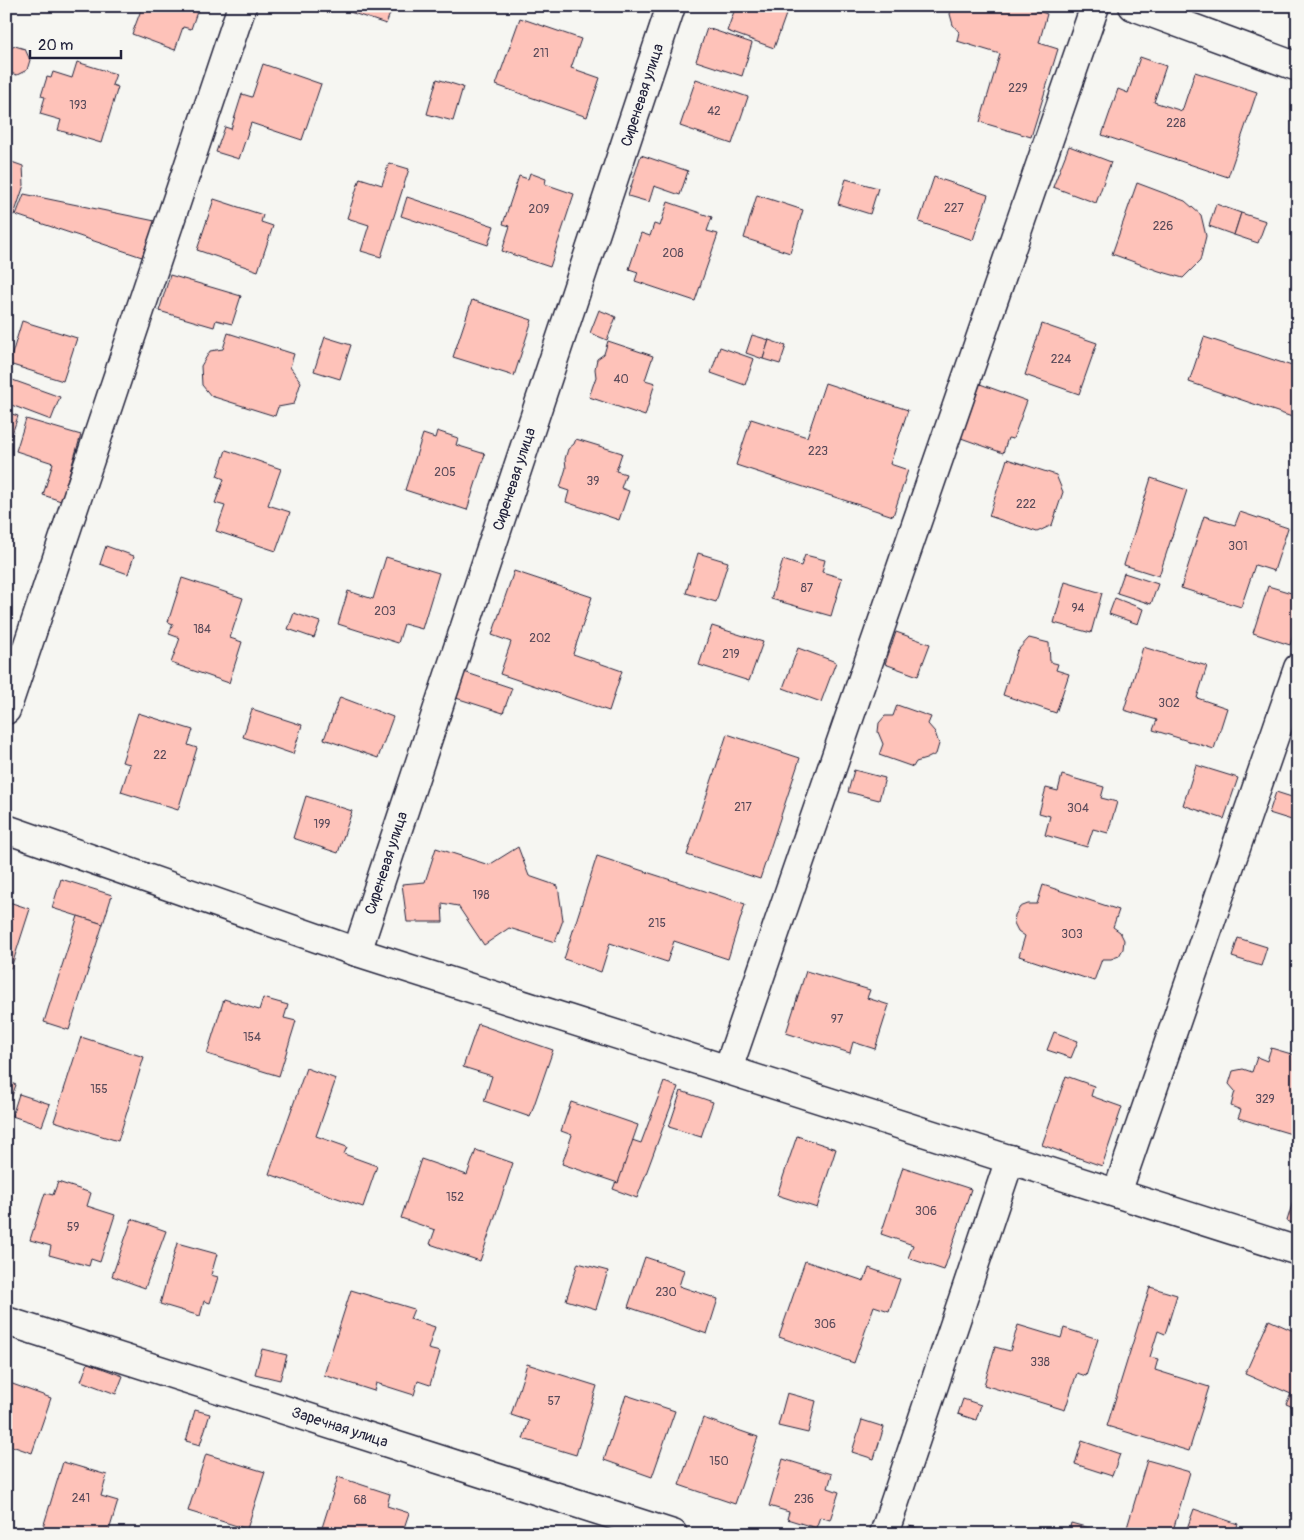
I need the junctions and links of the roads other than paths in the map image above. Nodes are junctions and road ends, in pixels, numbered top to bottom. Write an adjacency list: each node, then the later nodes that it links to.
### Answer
1 (242, 6): 7 (street)
2 (671, 6): 9 (street, Сиреневая улица)
3 (1095, 6): 10 (street)
4 (1133, 6): 5 (street)
5 (1298, 66)
6 (1298, 668): 12 (street)
7 (6, 710)
8 (6, 829): 9 (street)
9 (357, 952): 10 (street)
10 (728, 1069): 11 (street)
11 (1010, 1159): 12 (street); 16 (street)
12 (1118, 1193): 13 (street)
13 (1298, 1252)
14 (6, 1321): 15 (street, Заречная улица)
15 (673, 1534)
16 (884, 1534)

